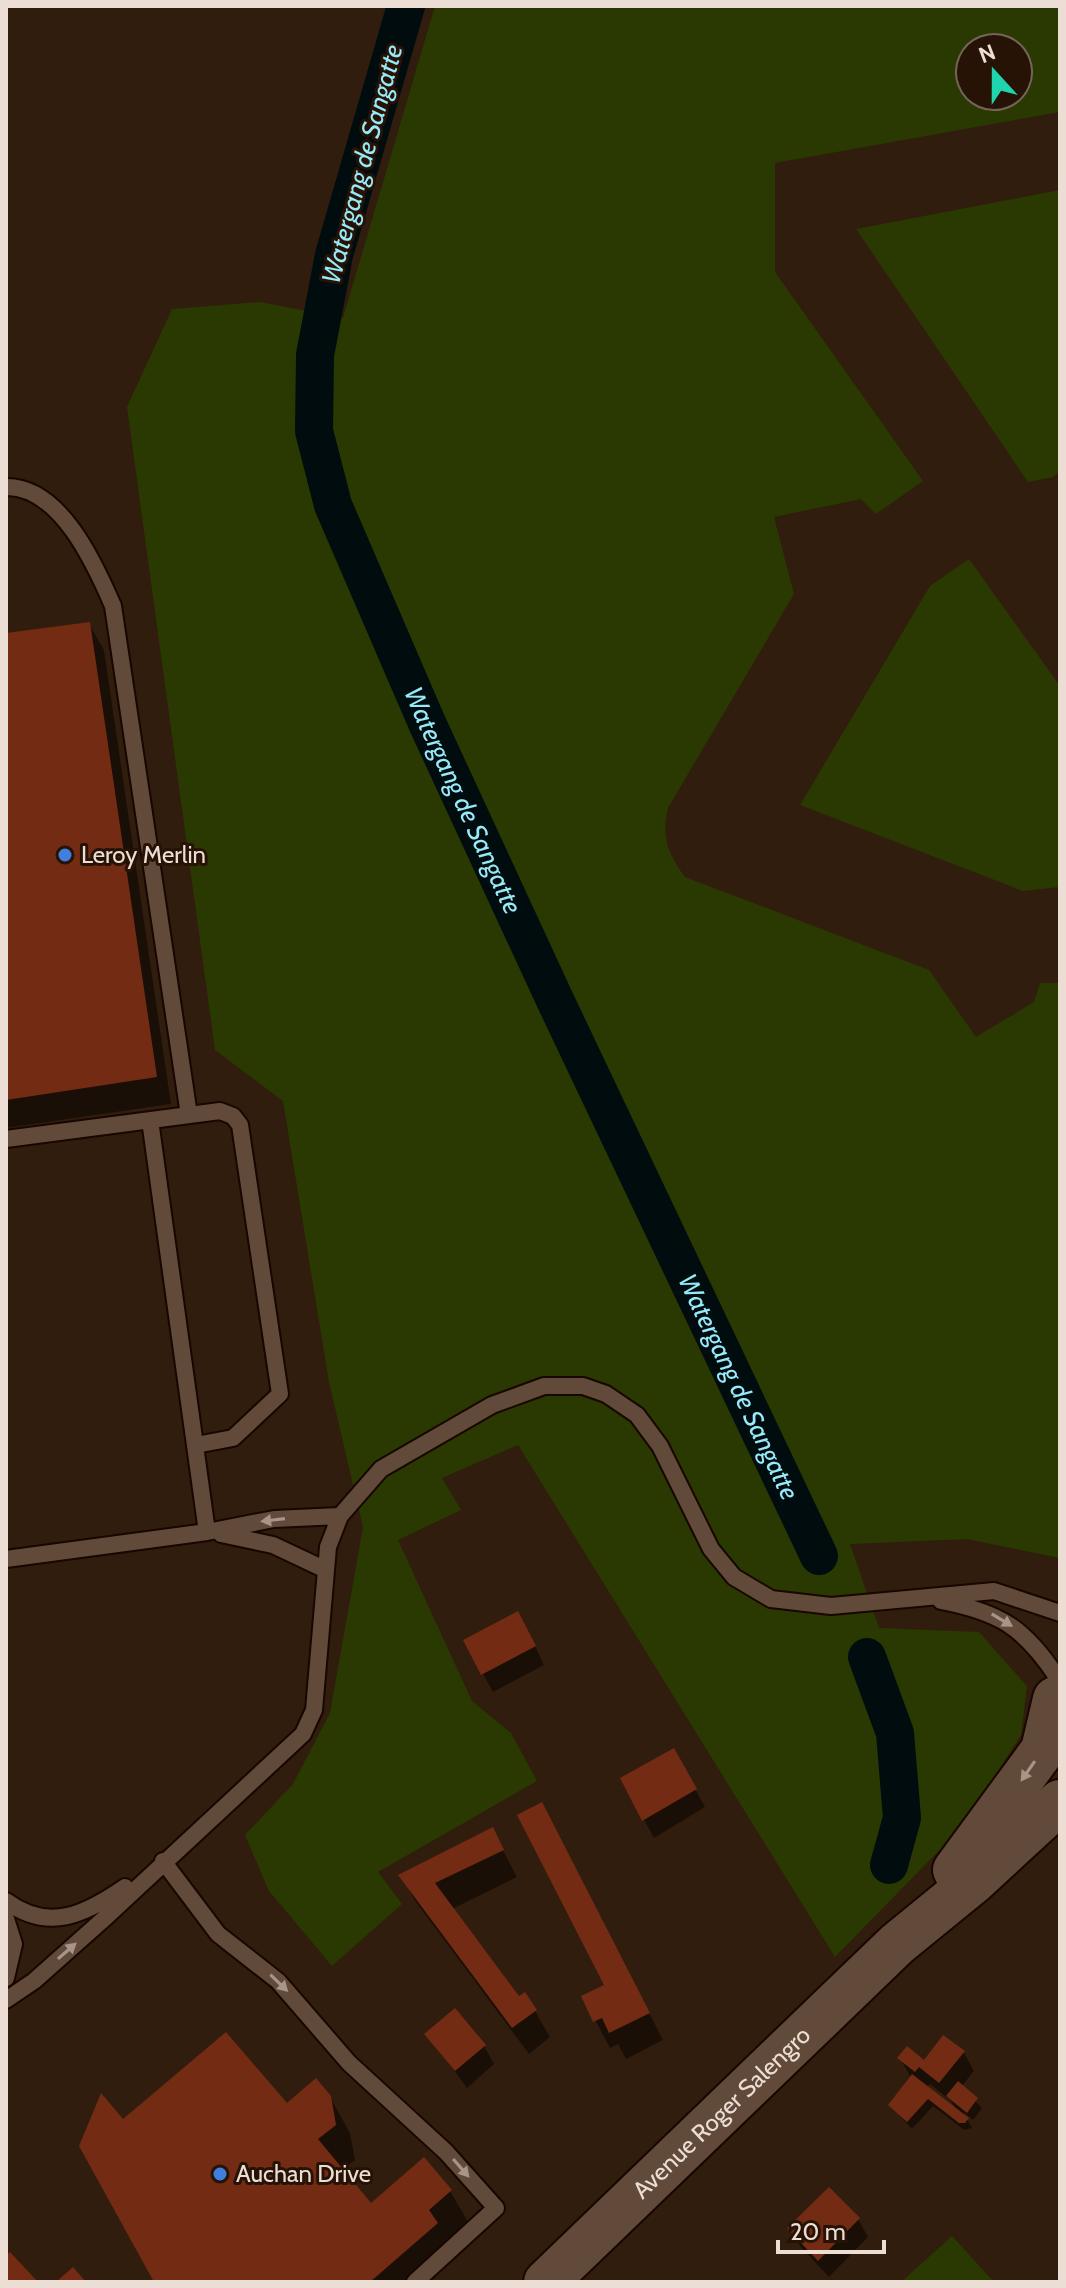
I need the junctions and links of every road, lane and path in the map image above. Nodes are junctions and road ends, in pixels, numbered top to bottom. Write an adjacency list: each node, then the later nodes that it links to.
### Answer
1 (6, 487): 2 (lane)
2 (189, 1115): 3 (lane); 5 (lane)
3 (150, 1120): 4 (lane); 5 (lane)
4 (6, 1139)
5 (196, 1445): 7 (lane)
6 (340, 1516): 7 (lane, one-way to 7); 9 (lane); 10 (lane)
7 (207, 1532): 8 (lane); 9 (lane)
8 (6, 1559)
9 (326, 1570): 14 (lane)
10 (927, 1599): 11 (lane); 12 (lane, one-way to 12)
11 (1060, 1613)
12 (1058, 1691): 17 (main road, Avenue Roger Salengro, one-way to 17)
13 (1060, 1802): 17 (main road, Avenue Roger Salengro)
14 (162, 1863): 15 (lane); 19 (lane, one-way to 14); 20 (lane, one-way to 20)
15 (6, 1901)
16 (6, 1919): 18 (lane)
17 (897, 1944): 21 (main road, Avenue Roger Salengro)
18 (6, 1978)
19 (6, 2000)
20 (415, 2282)
21 (546, 2282)

